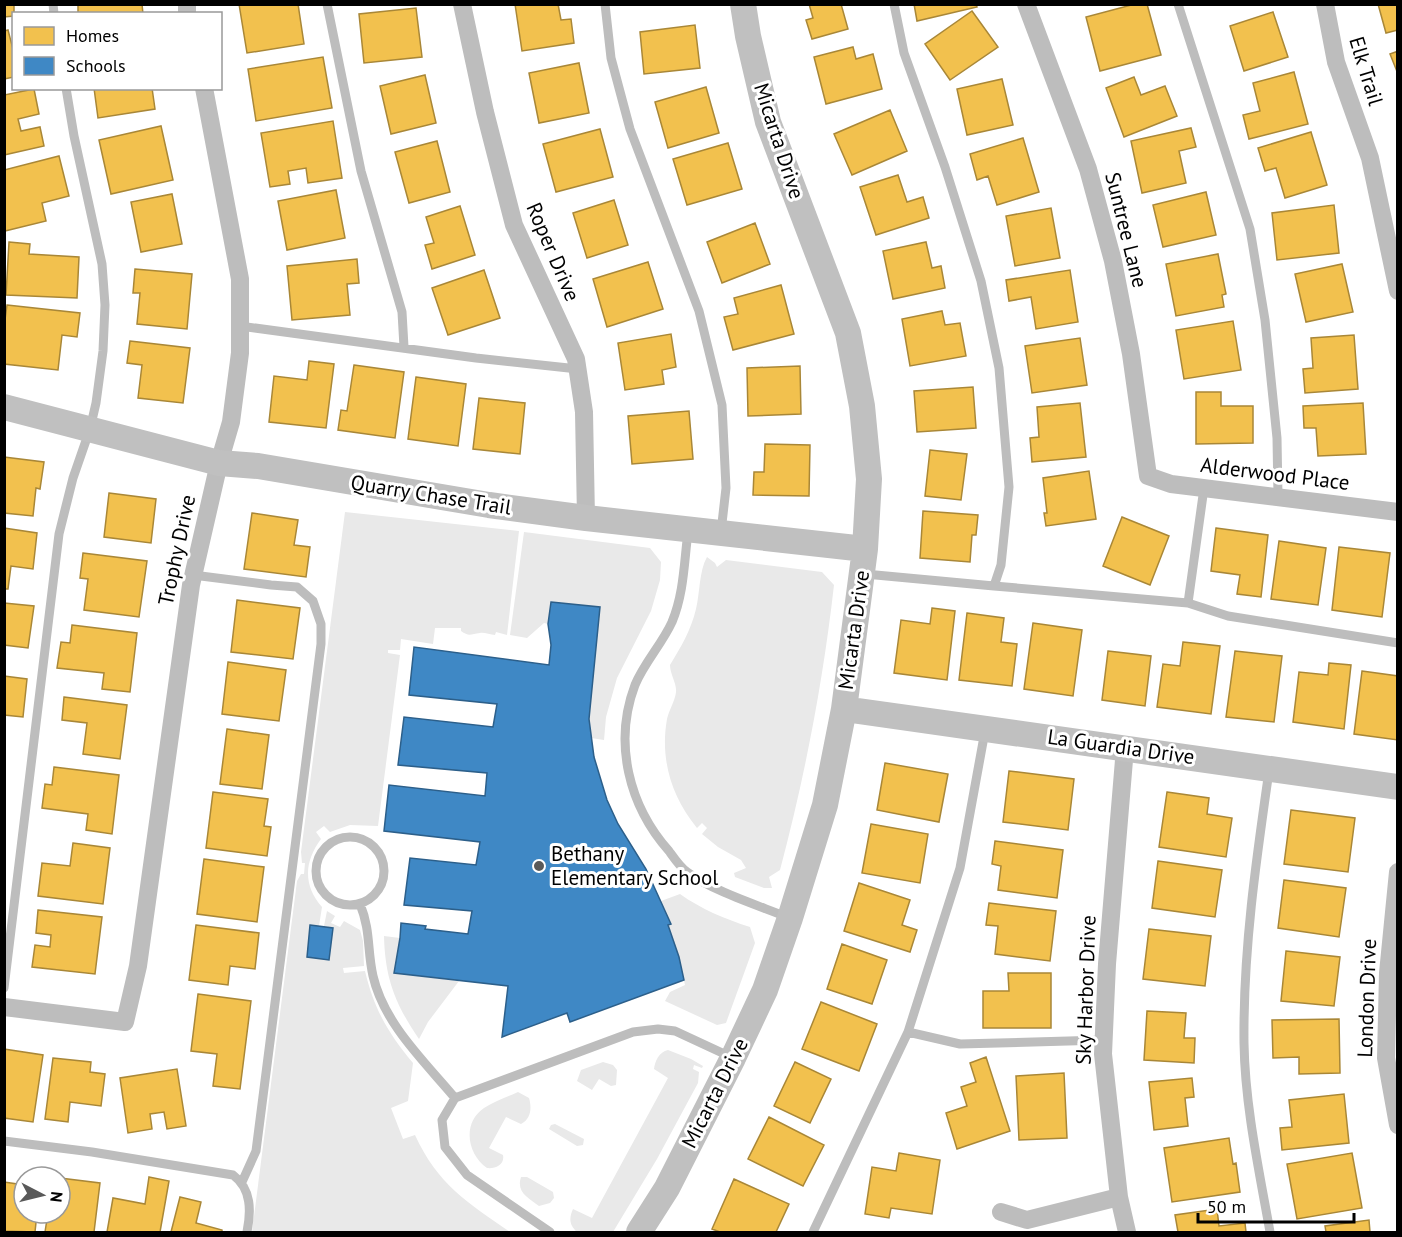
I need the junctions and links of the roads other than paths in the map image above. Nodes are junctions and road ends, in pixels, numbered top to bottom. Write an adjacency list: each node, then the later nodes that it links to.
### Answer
1 (327, 4): 13 (lane)
2 (462, 4): 14 (street, Roper Drive)
3 (605, 4): 24 (lane)
4 (743, 4): 25 (street, Micarta Drive)
5 (894, 4): 27 (lane)
6 (1026, 4): 18 (street, Suntree Lane)
7 (1178, 4): 20 (lane)
8 (1325, 4): 11 (street, Elk Trail)
9 (66, 90): 16 (lane)
10 (204, 90): 12 (street, Trophy Drive)
11 (1398, 291)
12 (240, 326): 13 (lane); 17 (street, Trophy Drive)
13 (404, 347): 14 (lane)
14 (578, 369): 22 (street, Roper Drive)
15 (4, 407): 16 (street, Quarry Chase Trail)
16 (90, 429): 17 (street, Quarry Chase Trail); 38 (lane)
17 (219, 463): 22 (street, Quarry Chase Trail); 26 (street, Trophy Drive)
18 (1148, 476): 19 (street, Alderwood Place)
19 (1204, 488): 20 (street, Alderwood Place); 28 (lane)
20 (1278, 497): 21 (street, Alderwood Place)
21 (1398, 512)
22 (586, 518): 23 (street, Quarry Chase Trail)
23 (688, 530): 24 (street, Quarry Chase Trail); 37 (lane)
24 (721, 533): 25 (street, Quarry Chase Trail)
25 (863, 561): 27 (lane); 30 (street, Micarta Drive)
26 (193, 575): 39 (street, Trophy Drive); 46 (lane)
27 (994, 586): 28 (lane)
28 (1188, 603): 29 (lane)
29 (1398, 643)
30 (844, 709): 31 (street, La Guardia Drive); 37 (street, Micarta Drive)
31 (985, 728): 32 (street, La Guardia Drive); 40 (lane)
32 (1125, 748): 33 (street, La Guardia Drive); 41 (street, Sky Harbor Drive)
33 (1269, 768): 34 (street, La Guardia Drive); 54 (lane)
34 (1398, 787)
35 (1398, 872): 44 (street, London Drive)
36 (360, 904): 36 (lane); 43 (lane)
37 (790, 918): 42 (street, Micarta Drive)
38 (4, 988)
39 (4, 1007)
40 (908, 1032): 41 (lane); 52 (lane)
41 (1103, 1040): 47 (street, Sky Harbor Drive)
42 (733, 1058): 43 (lane); 51 (street, Micarta Drive)
43 (455, 1098): 50 (lane)
44 (1398, 1125)
45 (4, 1141): 46 (lane)
46 (242, 1182): 49 (lane)
47 (1119, 1197): 48 (street); 53 (street, Sky Harbor Drive)
48 (1001, 1212)
49 (247, 1233)
50 (550, 1233)
51 (639, 1233)
52 (813, 1233)
53 (1127, 1233)
54 (1270, 1233)

